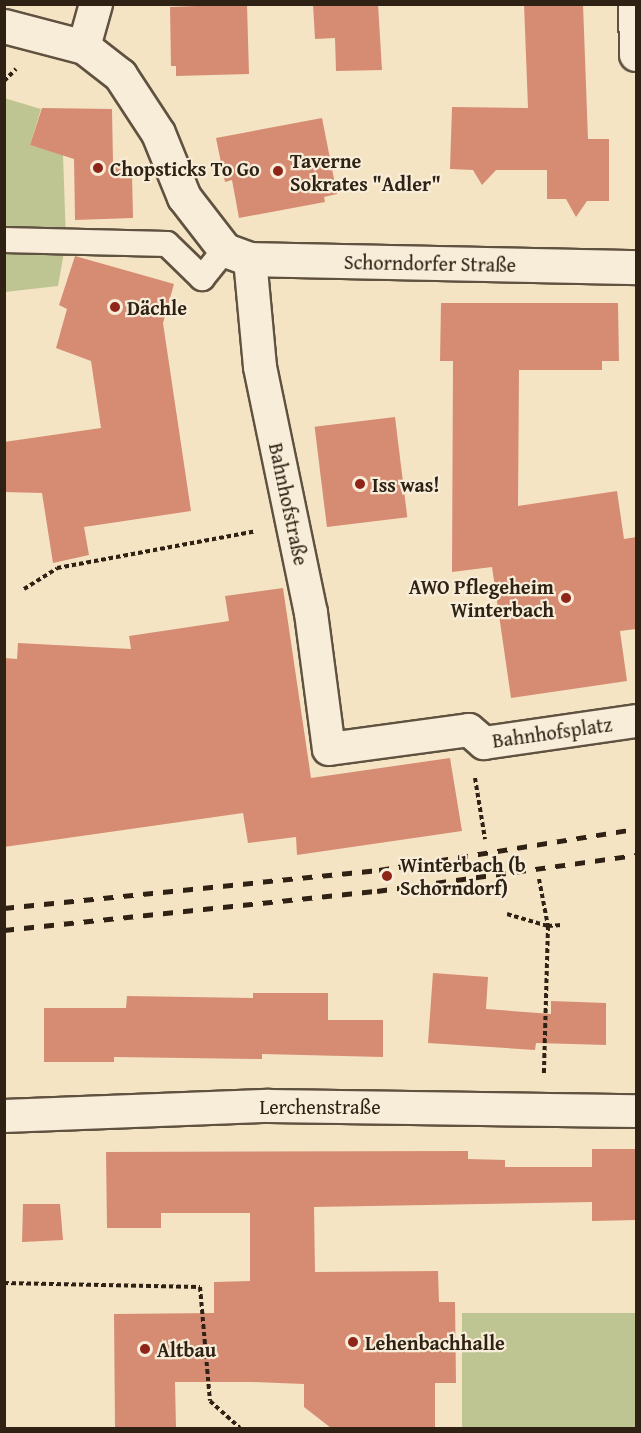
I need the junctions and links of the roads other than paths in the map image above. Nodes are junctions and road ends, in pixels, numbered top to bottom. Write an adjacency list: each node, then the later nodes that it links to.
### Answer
1 (96, 4): 4 (street)
2 (635, 4): 5 (street)
3 (4, 26): 4 (street)
4 (84, 47): 7 (street)
5 (636, 55)
6 (4, 240): 7 (street)
7 (238, 254): 8 (street, Schorndorfer Straße); 10 (street, Bahnhofstraße)
8 (636, 267)
9 (636, 721): 10 (street, Bahnhofsplatz)
10 (329, 749)
11 (636, 1111): 12 (street, Lerchenstraße)
12 (4, 1116)

